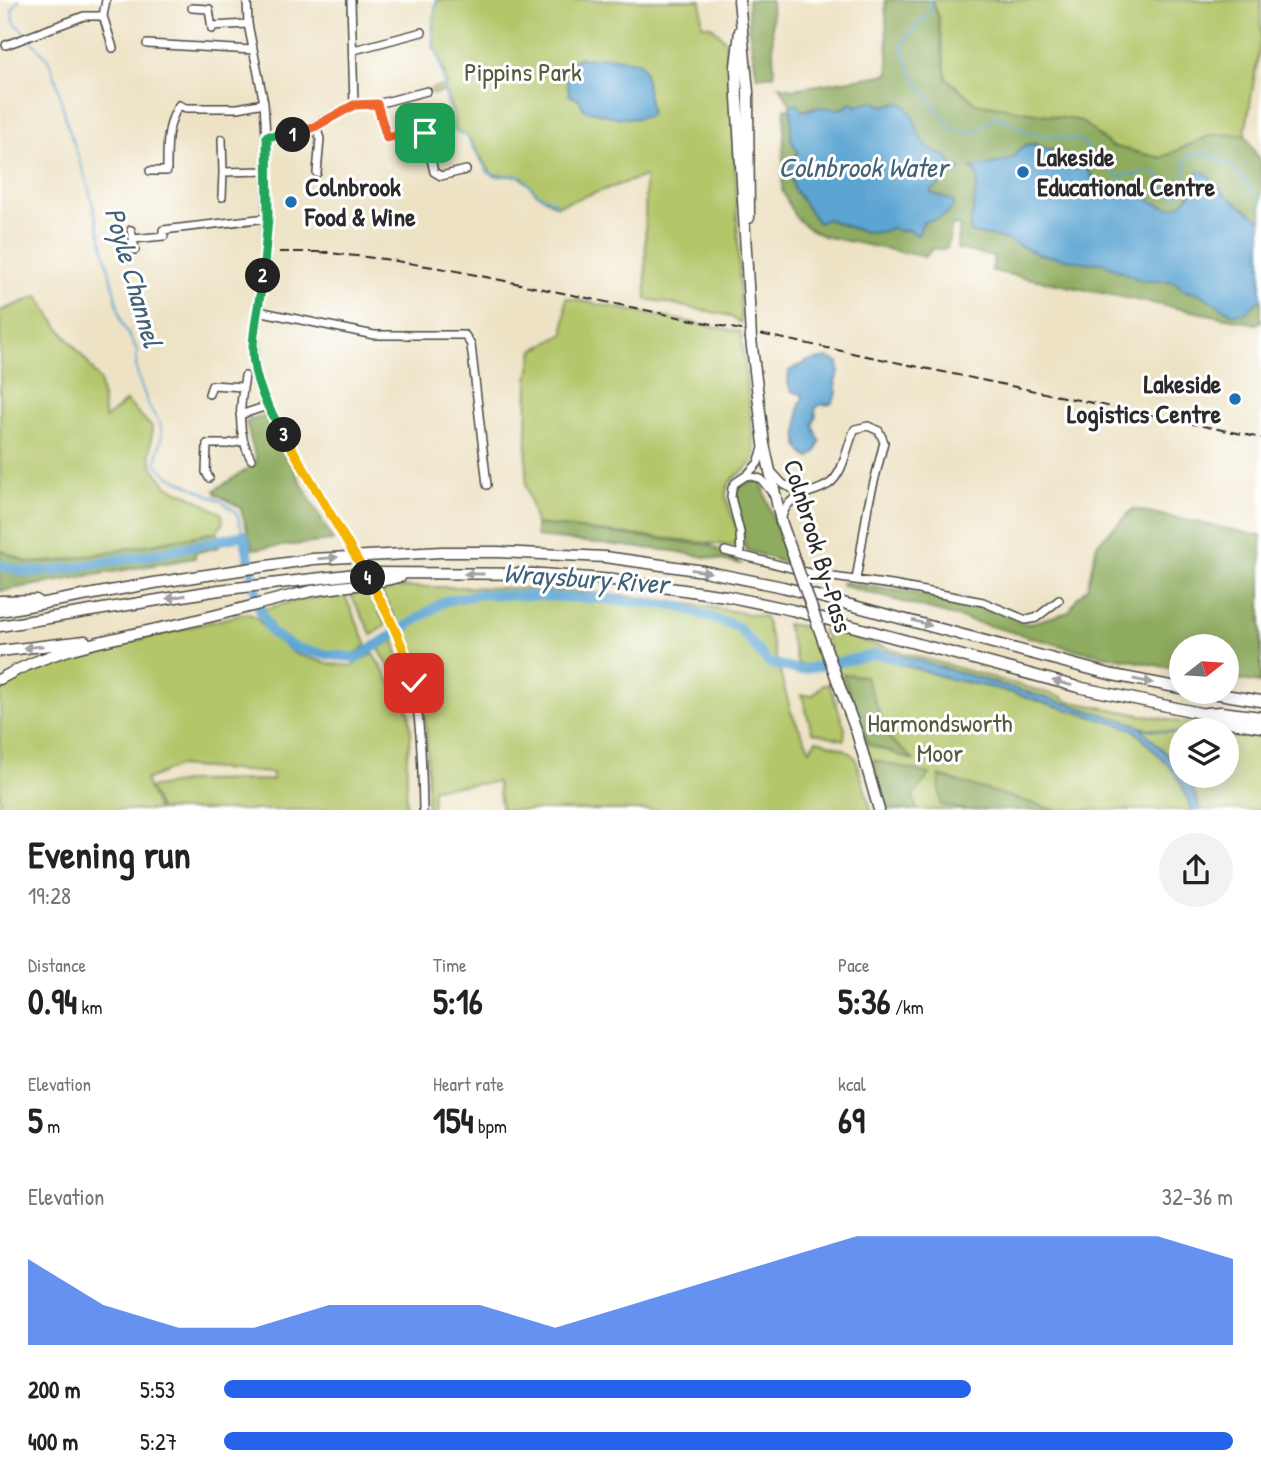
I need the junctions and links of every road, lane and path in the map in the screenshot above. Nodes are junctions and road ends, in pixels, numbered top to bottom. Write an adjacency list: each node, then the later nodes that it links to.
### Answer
1 (106, 0): 6 (street)
2 (247, 0): 7 (street)
3 (351, 0): 13 (street)
4 (739, 0): 42 (highway, Colnbrook By-Pass, bridge)
5 (192, 8): 7 (street)
6 (103, 16): 10 (street); 11 (street)
7 (248, 24): 12 (street)
8 (422, 32): 13 (street)
9 (147, 44): 12 (street)
10 (6, 45)
11 (113, 48)
12 (253, 50): 15 (street)
13 (354, 50): 17 (street)
14 (427, 91): 16 (street)
15 (264, 103): 19 (street); 27 (street)
16 (377, 104): 17 (street); 22 (street)
17 (354, 105): 18 (street)
18 (316, 126): 19 (street); 29 (street)
19 (267, 136): 25 (street)
20 (222, 139): 28 (street)
21 (445, 140): 22 (street)
22 (427, 145): 23 (street)
23 (466, 170)
24 (178, 171): 27 (street)
25 (267, 171): 28 (street); 31 (street)
26 (150, 172): 27 (street)
27 (167, 172)
28 (223, 172): 30 (street)
29 (317, 173)
30 (222, 197)
31 (268, 218): 33 (street); 35 (street)
32 (131, 230): 33 (street)
33 (133, 239): 34 (street)
34 (135, 250)
35 (258, 311): 39 (street); 47 (street)
36 (245, 376): 37 (street)
37 (243, 387): 38 (street); 40 (street)
38 (209, 394)
39 (267, 406): 40 (street); 69 (street, bridge)
40 (240, 415): 41 (street)
41 (243, 441): 43 (street); 46 (street)
42 (764, 444): 44 (highway, Colnbrook By-Pass); 45 (street)
43 (251, 460)
44 (768, 467): 48 (street); 49 (highway, Colnbrook By-Pass)
45 (747, 475): 49 (street); 52 (street)
46 (209, 478)
47 (487, 485)
48 (802, 493): 50 (street); 54 (street)
49 (775, 497): 50 (highway, Colnbrook By-Pass)
50 (781, 521): 70 (highway, Colnbrook By-Pass, bridge)
51 (725, 551): 52 (street)
52 (741, 555): 54 (street)
53 (407, 573): 59 (highway, one-way to 59); 60 (highway); 66 (highway, one-way to 53)
54 (856, 580): 56 (street)
55 (53, 600): 57 (highway); 58 (highway); 63 (highway, one-way to 63)
56 (1059, 600)
57 (0, 601)
58 (0, 611)
59 (0, 626)
60 (115, 638): 61 (highway, one-way to 61); 62 (highway)
61 (0, 651)
62 (0, 679)
63 (1169, 686)
64 (1239, 697): 65 (highway)
65 (1261, 701)
66 (1200, 713): 67 (highway); 68 (highway)
67 (1261, 717)
68 (1261, 727)
69 (423, 810)
70 (879, 810)

